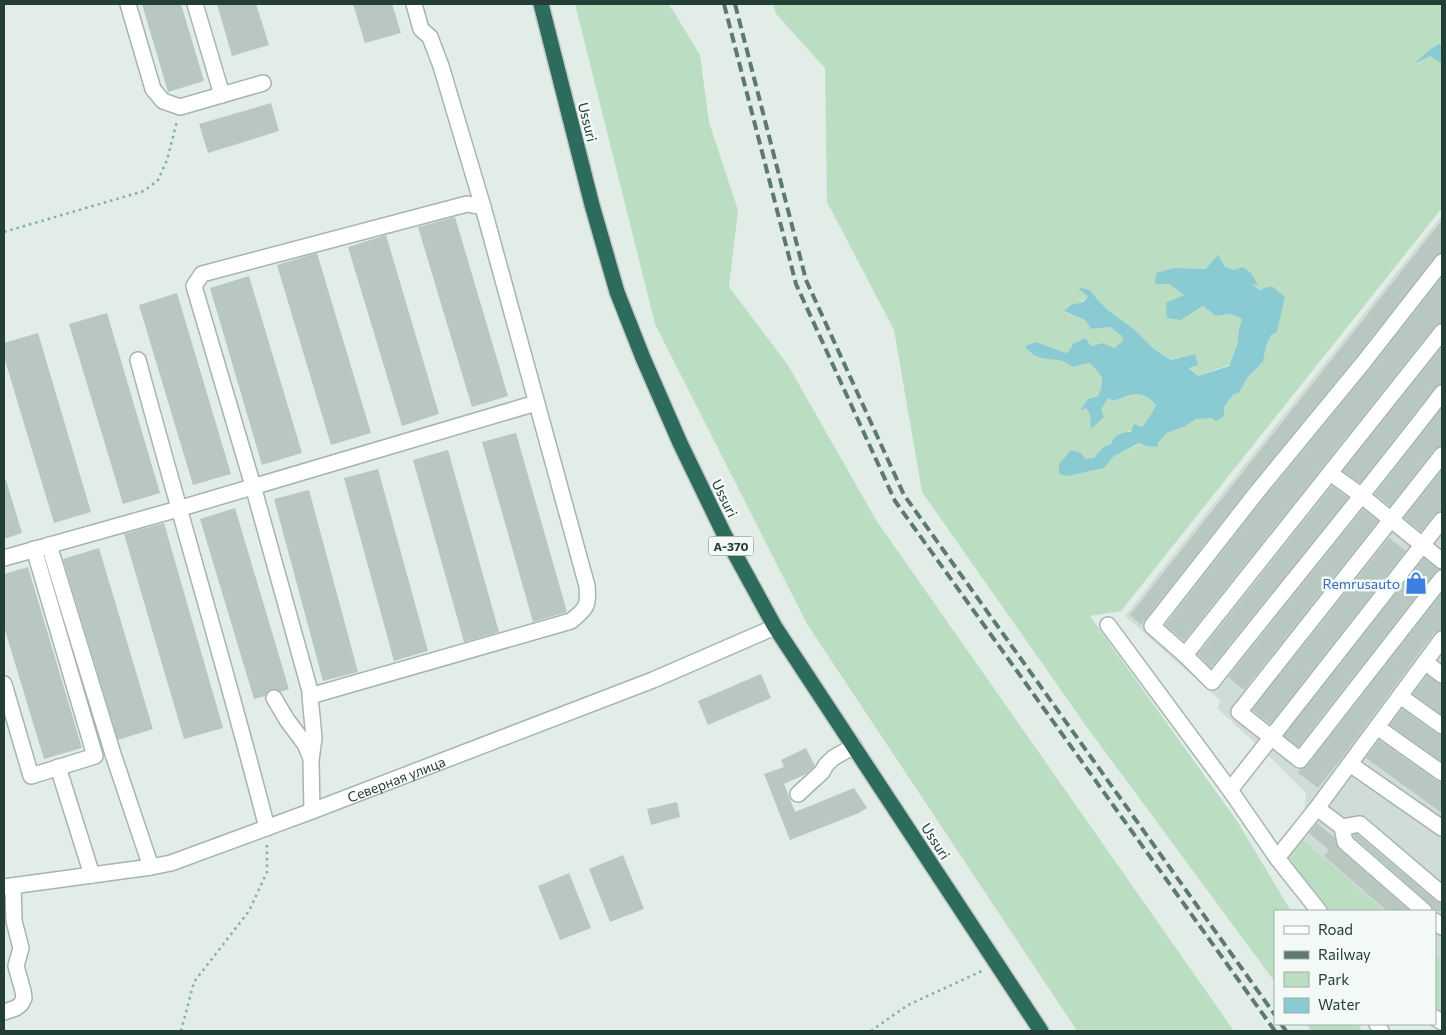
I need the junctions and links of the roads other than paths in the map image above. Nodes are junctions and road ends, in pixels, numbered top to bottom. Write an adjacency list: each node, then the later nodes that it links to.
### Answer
1 (128, 4): 6 (street)
2 (195, 4): 6 (street)
3 (414, 4): 7 (street)
4 (541, 4): 26 (highway, Ussuri / А-370)
5 (263, 83): 6 (street)
6 (222, 95)
7 (483, 207): 12 (street); 15 (street)
8 (1442, 262): 28 (street)
9 (1442, 332): 14 (street)
10 (138, 360): 17 (street)
11 (1442, 394): 16 (street)
12 (536, 403): 15 (street); 32 (street)
13 (1442, 454): 18 (street)
14 (1330, 473): 16 (street); 28 (street)
15 (253, 486): 17 (street); 32 (street)
16 (1362, 496): 18 (street); 28 (street)
17 (178, 509): 21 (street); 48 (street)
18 (1391, 520): 20 (street); 37 (street)
19 (1442, 520): 20 (street)
20 (1423, 545): 23 (street); 37 (street)
21 (42, 547): 22 (street); 41 (street); 51 (street)
22 (4, 558)
23 (1442, 561)
24 (1442, 578): 37 (street)
25 (1108, 625): 43 (street)
26 (775, 627): 38 (highway, Ussuri / А-370); 46 (street, Северная улица)
27 (1442, 639): 29 (street)
28 (1185, 655)
29 (1425, 662): 30 (street); 33 (street)
30 (1442, 675)
31 (4, 684): 41 (street)
32 (310, 696): 39 (street)
33 (1400, 696): 35 (street); 36 (street)
34 (274, 698): 39 (street)
35 (1442, 726)
36 (1377, 727): 40 (street); 42 (street)
37 (1272, 738): 43 (street)
38 (854, 746): 44 (street); 59 (highway, Ussuri / А-370)
39 (311, 760): 46 (street)
40 (1350, 764): 45 (street); 49 (street)
41 (58, 768): 52 (street)
42 (1442, 774)
43 (1230, 790): 50 (street)
44 (798, 794)
45 (1317, 808): 47 (street); 50 (street)
46 (312, 811): 48 (street, Северная улица)
47 (1342, 827): 54 (street); 57 (street)
48 (267, 828): 51 (street, Северная улица)
49 (1442, 828)
50 (1277, 858): 55 (street); 56 (street)
51 (151, 867): 52 (street, Северная улица)
52 (92, 875): 53 (street, Северная улица)
53 (8, 887): 58 (street)
54 (1442, 894)
55 (1309, 910)
56 (1318, 910)
57 (1423, 910)
58 (4, 1012)
59 (1041, 1031)

